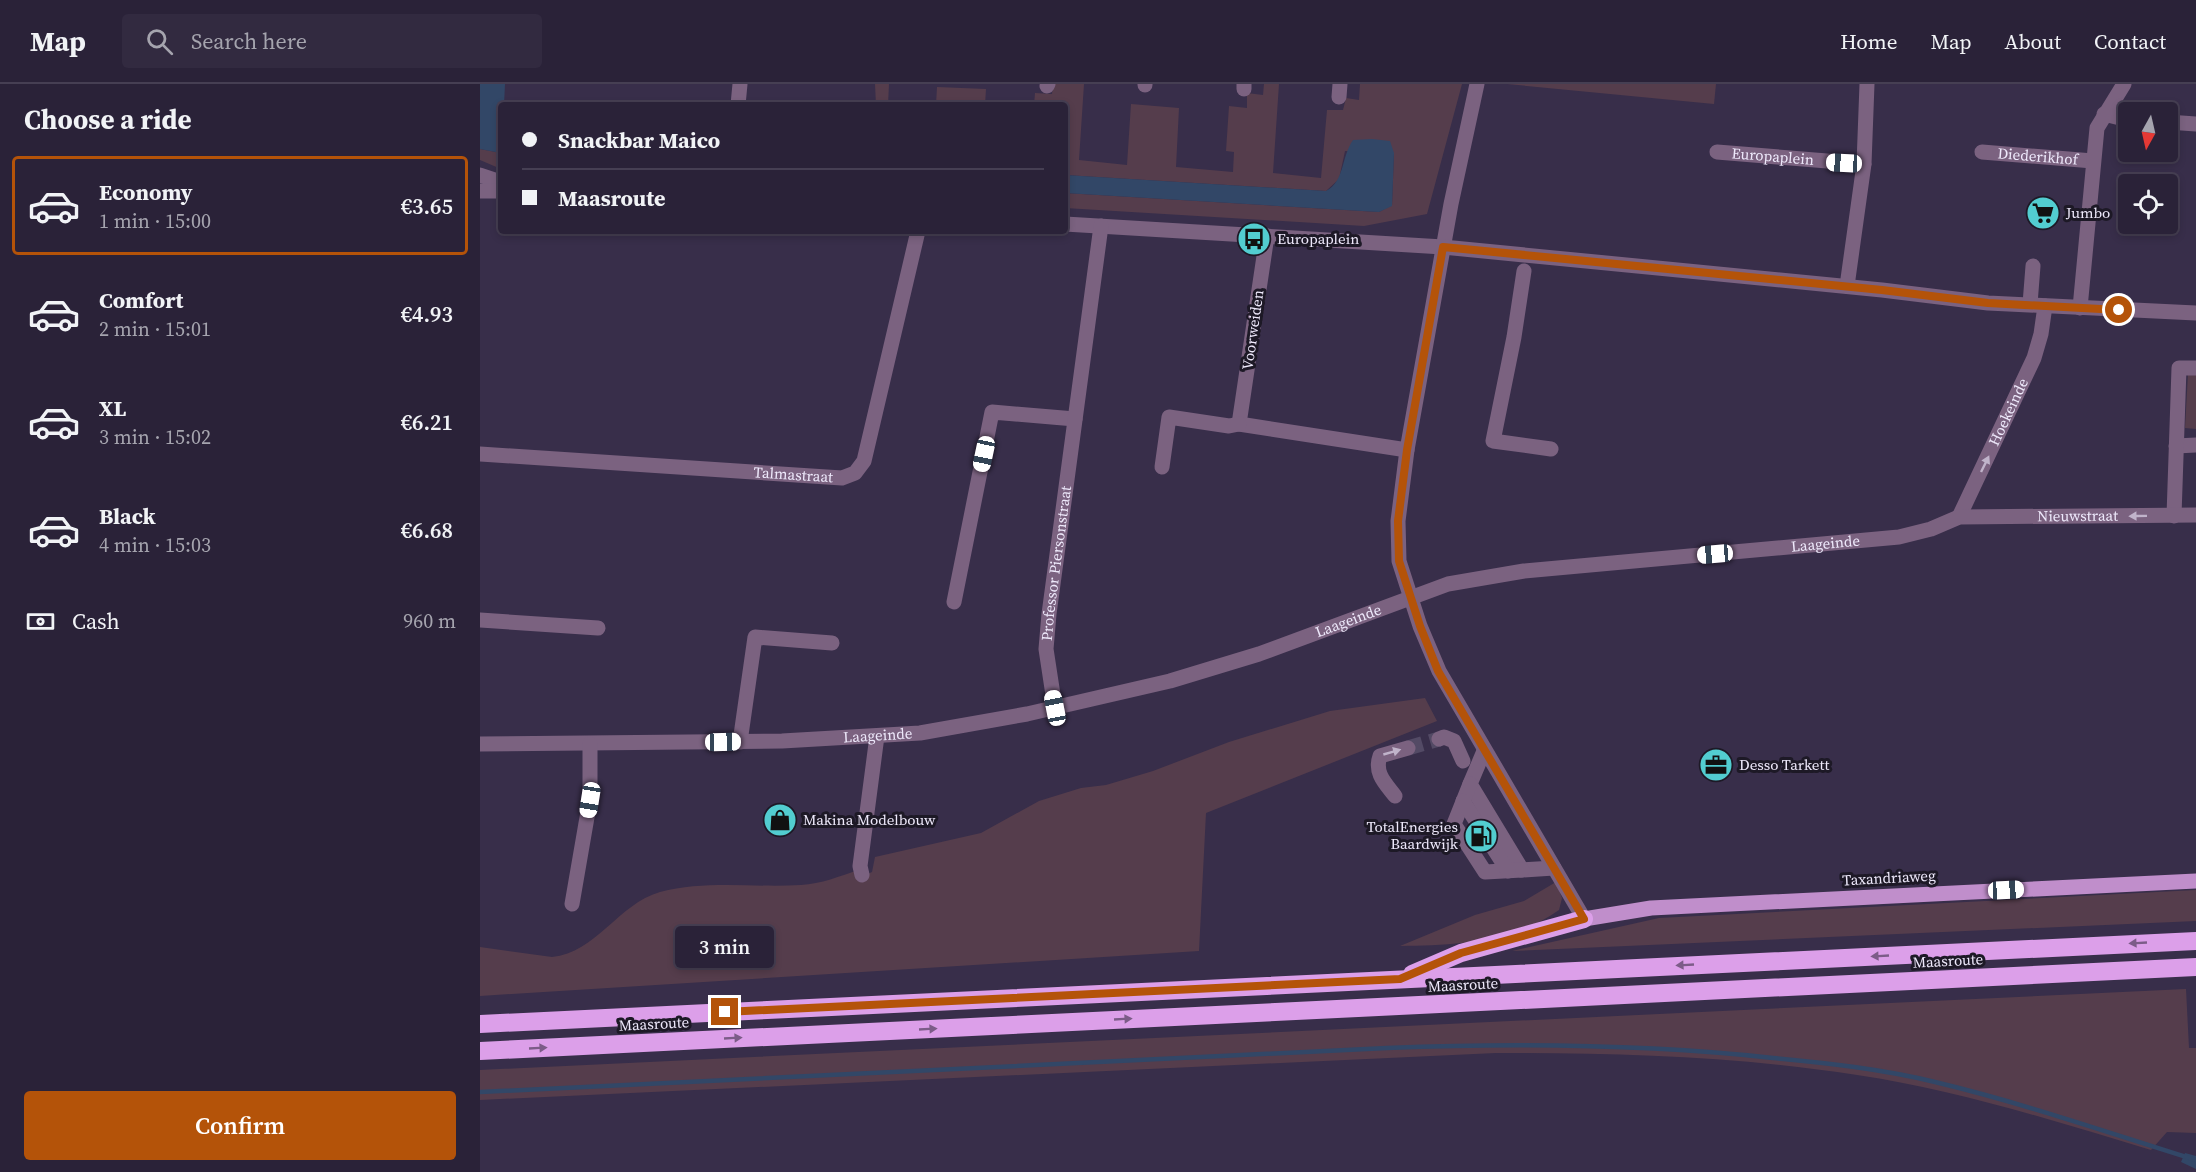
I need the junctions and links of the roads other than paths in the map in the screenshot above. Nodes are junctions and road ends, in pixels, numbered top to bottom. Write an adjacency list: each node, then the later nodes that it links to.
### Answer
1 (740, 84): 5 (street)
2 (1477, 84): 22 (street)
3 (1867, 84): 13 (street)
4 (2124, 84): 6 (street, Diederikhof)
5 (738, 102)
6 (2104, 114): 7 (street); 12 (street, Diederikhof)
7 (2118, 118)
8 (2178, 123): 9 (street)
9 (2196, 124)
10 (1717, 152): 13 (street, Europaplein)
11 (1982, 152): 12 (street, Diederikhof)
12 (2093, 161): 27 (street, Diederikhof)
13 (1864, 164): 25 (street)
14 (480, 175): 15 (street)
15 (498, 181)
16 (480, 191): 17 (street)
17 (498, 191)
18 (1068, 224): 19 (street)
19 (1101, 226): 21 (street); 30 (street, Professor Piersonstraat)
20 (917, 234): 36 (street, Talmastraat)
21 (1267, 236): 22 (street); 31 (street, Voorweiden)
22 (1443, 247): 25 (street); 35 (street)
23 (2033, 266): 26 (street, Hoekeinde)
24 (1524, 271): 34 (street)
25 (1847, 286): 26 (street)
26 (2037, 305): 27 (street); 40 (street, Hoekeinde, one-way to 26)
27 (2080, 308): 28 (street)
28 (2196, 313)
29 (2196, 368): 33 (street)
30 (1075, 419): 42 (street); 46 (street, Professor Piersonstraat)
31 (1239, 424): 35 (street); 37 (street)
32 (2196, 445): 33 (street)
33 (2176, 446): 39 (street)
34 (1551, 449)
35 (1407, 450): 41 (street)
36 (480, 454)
37 (1162, 467)
38 (2196, 515): 39 (street, Nieuwstraat)
39 (2174, 516): 40 (street, Nieuwstraat, one-way to 40)
40 (1959, 517): 41 (street, Laageinde)
41 (1411, 598): 46 (street, Laageinde); 53 (street)
42 (954, 602)
43 (480, 620): 44 (street)
44 (598, 628)
45 (831, 643): 49 (street)
46 (1055, 708): 47 (street, Laageinde)
47 (877, 736): 49 (street, Laageinde); 59 (street)
48 (1439, 739): 54 (street)
49 (740, 742): 51 (street, Laageinde)
50 (480, 744): 51 (street, Laageinde)
51 (590, 744): 61 (street)
52 (1408, 748): 56 (street, one-way to 52)
53 (1484, 751): 55 (street); 57 (street)
54 (1463, 761)
55 (1470, 784): 58 (street); 58 (street)
56 (1395, 796)
57 (1554, 868): 58 (street); 62 (street)
58 (1509, 870)
59 (862, 875)
60 (2196, 881): 62 (main road, Taxandriaweg)
61 (572, 904)
62 (1584, 919): 65 (highway)
63 (2196, 941): 65 (highway, Maasroute, one-way to 65)
64 (2196, 967): 67 (highway, Maasroute, one-way to 64)
65 (1400, 979): 66 (highway, Maasroute)
66 (480, 1024)
67 (480, 1051)

